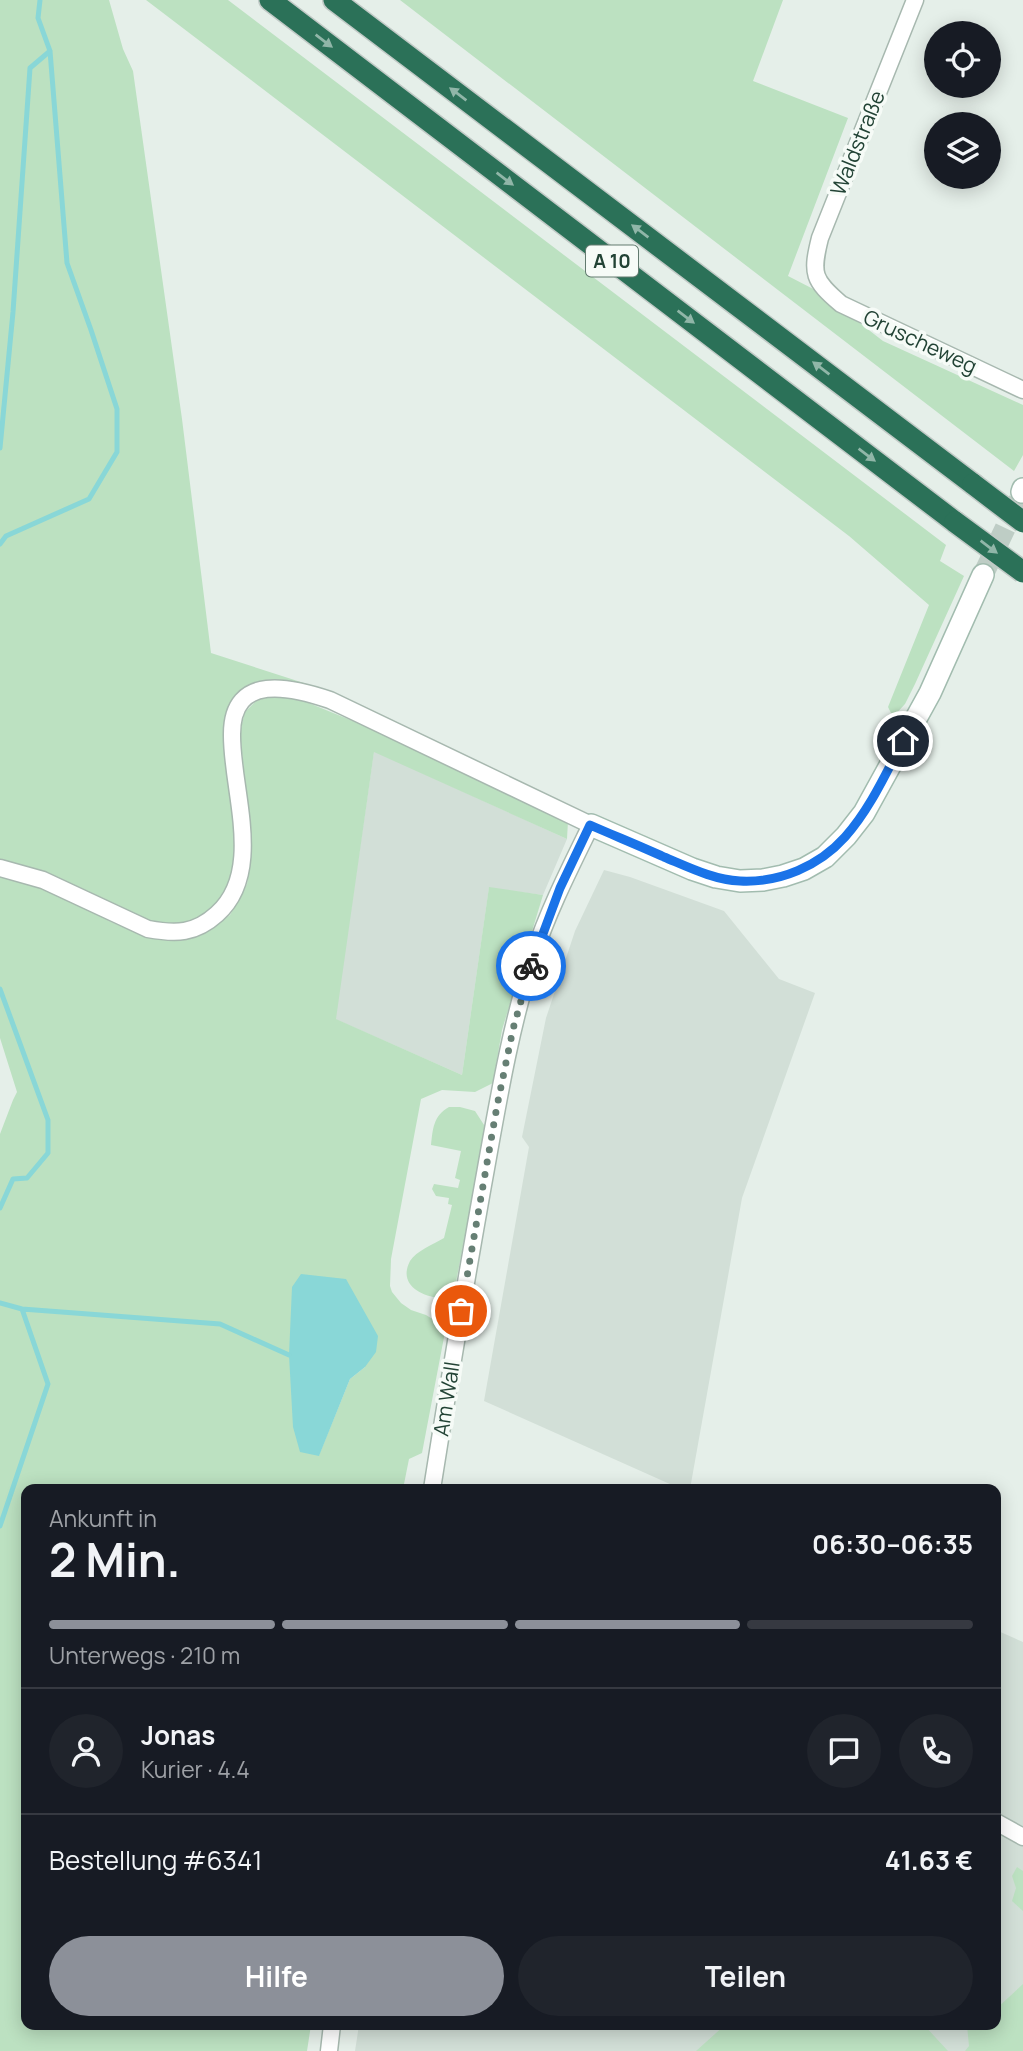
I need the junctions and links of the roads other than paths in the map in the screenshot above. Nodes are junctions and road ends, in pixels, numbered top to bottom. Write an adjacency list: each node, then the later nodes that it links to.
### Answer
1 (270, 0): 7 (highway, A 10, one-way to 7, bridge)
2 (334, 0): 6 (highway, A 10, one-way to 2, bridge)
3 (915, 0): 4 (street, Waldstraße)
4 (821, 288): 5 (street, Gruscheweg)
5 (1023, 390)
6 (1023, 522)
7 (1023, 572)
8 (984, 575): 9 (street)
9 (590, 825): 10 (street); 11 (street, Am Wall)
10 (0, 868)
11 (433, 1484)
12 (1001, 1825): 13 (street)
13 (1023, 1837)
14 (331, 2030): 15 (street)
15 (329, 2051)

